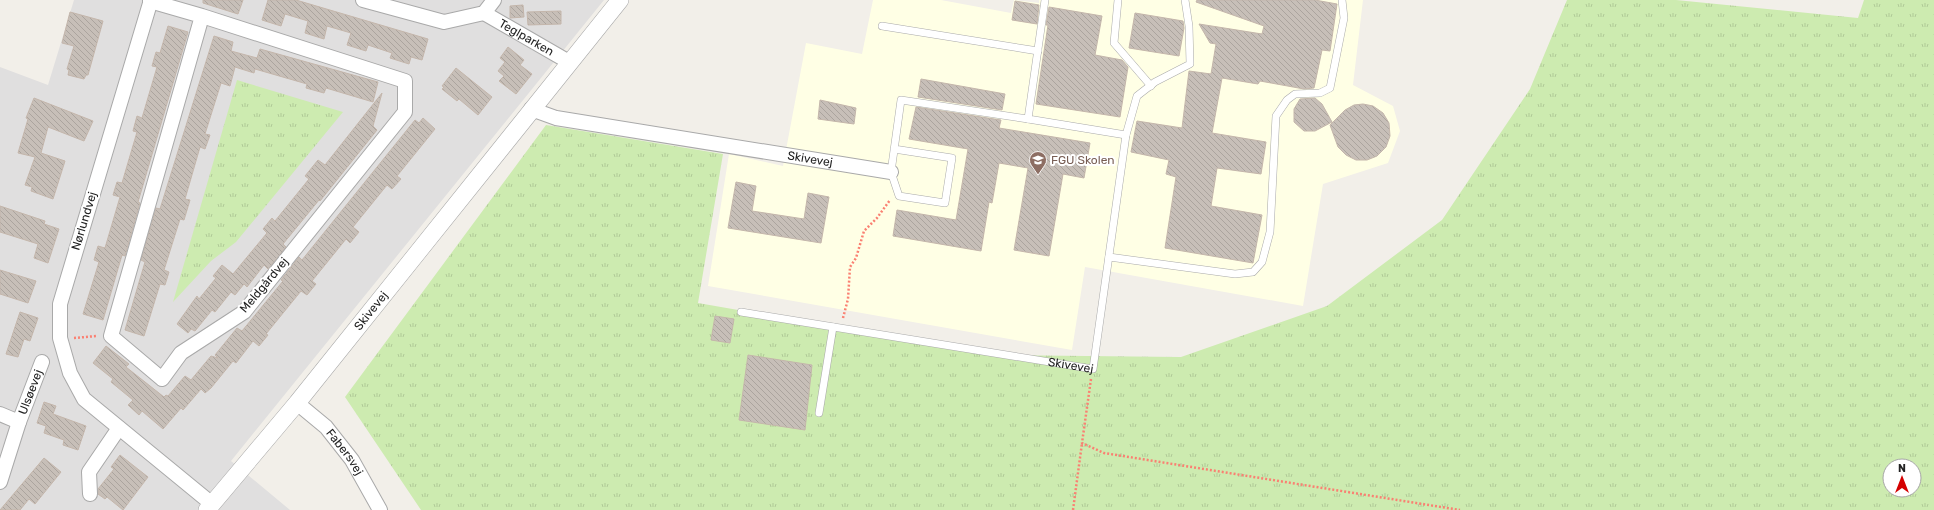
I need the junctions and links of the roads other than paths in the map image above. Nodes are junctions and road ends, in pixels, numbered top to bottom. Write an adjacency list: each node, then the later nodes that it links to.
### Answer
1 (363, 0): 9 (street)
2 (494, 0): 9 (street)
3 (620, 0): 13 (street, Skivevej)
4 (1045, 0): 12 (lane)
5 (1118, 0): 14 (lane)
6 (1185, 0): 14 (lane, Skivevej)
7 (1342, 0): 20 (lane)
8 (150, 1): 10 (street, Meldgårdvej); 28 (street, Nørlundvej)
9 (484, 14): 13 (street, Teglparken)
10 (202, 16): 10 (street, Meldgårdvej)
11 (882, 26): 12 (lane)
12 (1038, 52): 16 (lane)
13 (569, 62): 15 (street, Skivevej)
14 (1151, 86): 17 (lane, Skivevej)
15 (531, 109): 19 (street, Skivevej); 24 (street, Skivevej)
16 (1028, 119): 17 (lane); 18 (lane)
17 (1126, 135): 20 (lane, Skivevej)
18 (894, 149): 19 (lane); 19 (lane)
19 (892, 172)
20 (1109, 257): 22 (lane, Skivevej)
21 (741, 312): 22 (lane, Skivevej)
22 (837, 327): 25 (lane)
23 (42, 362): 27 (street, Ulsøevej)
24 (297, 403): 31 (street, Skivevej); 32 (street, Fabersvej)
25 (819, 413)
26 (0, 414): 27 (street, Ulsøevej)
27 (19, 422): 29 (street, Ulsøevej)
28 (119, 428): 30 (street); 31 (street, Nørlundvej)
29 (0, 482)
30 (90, 494)
31 (209, 507)
32 (380, 510)

